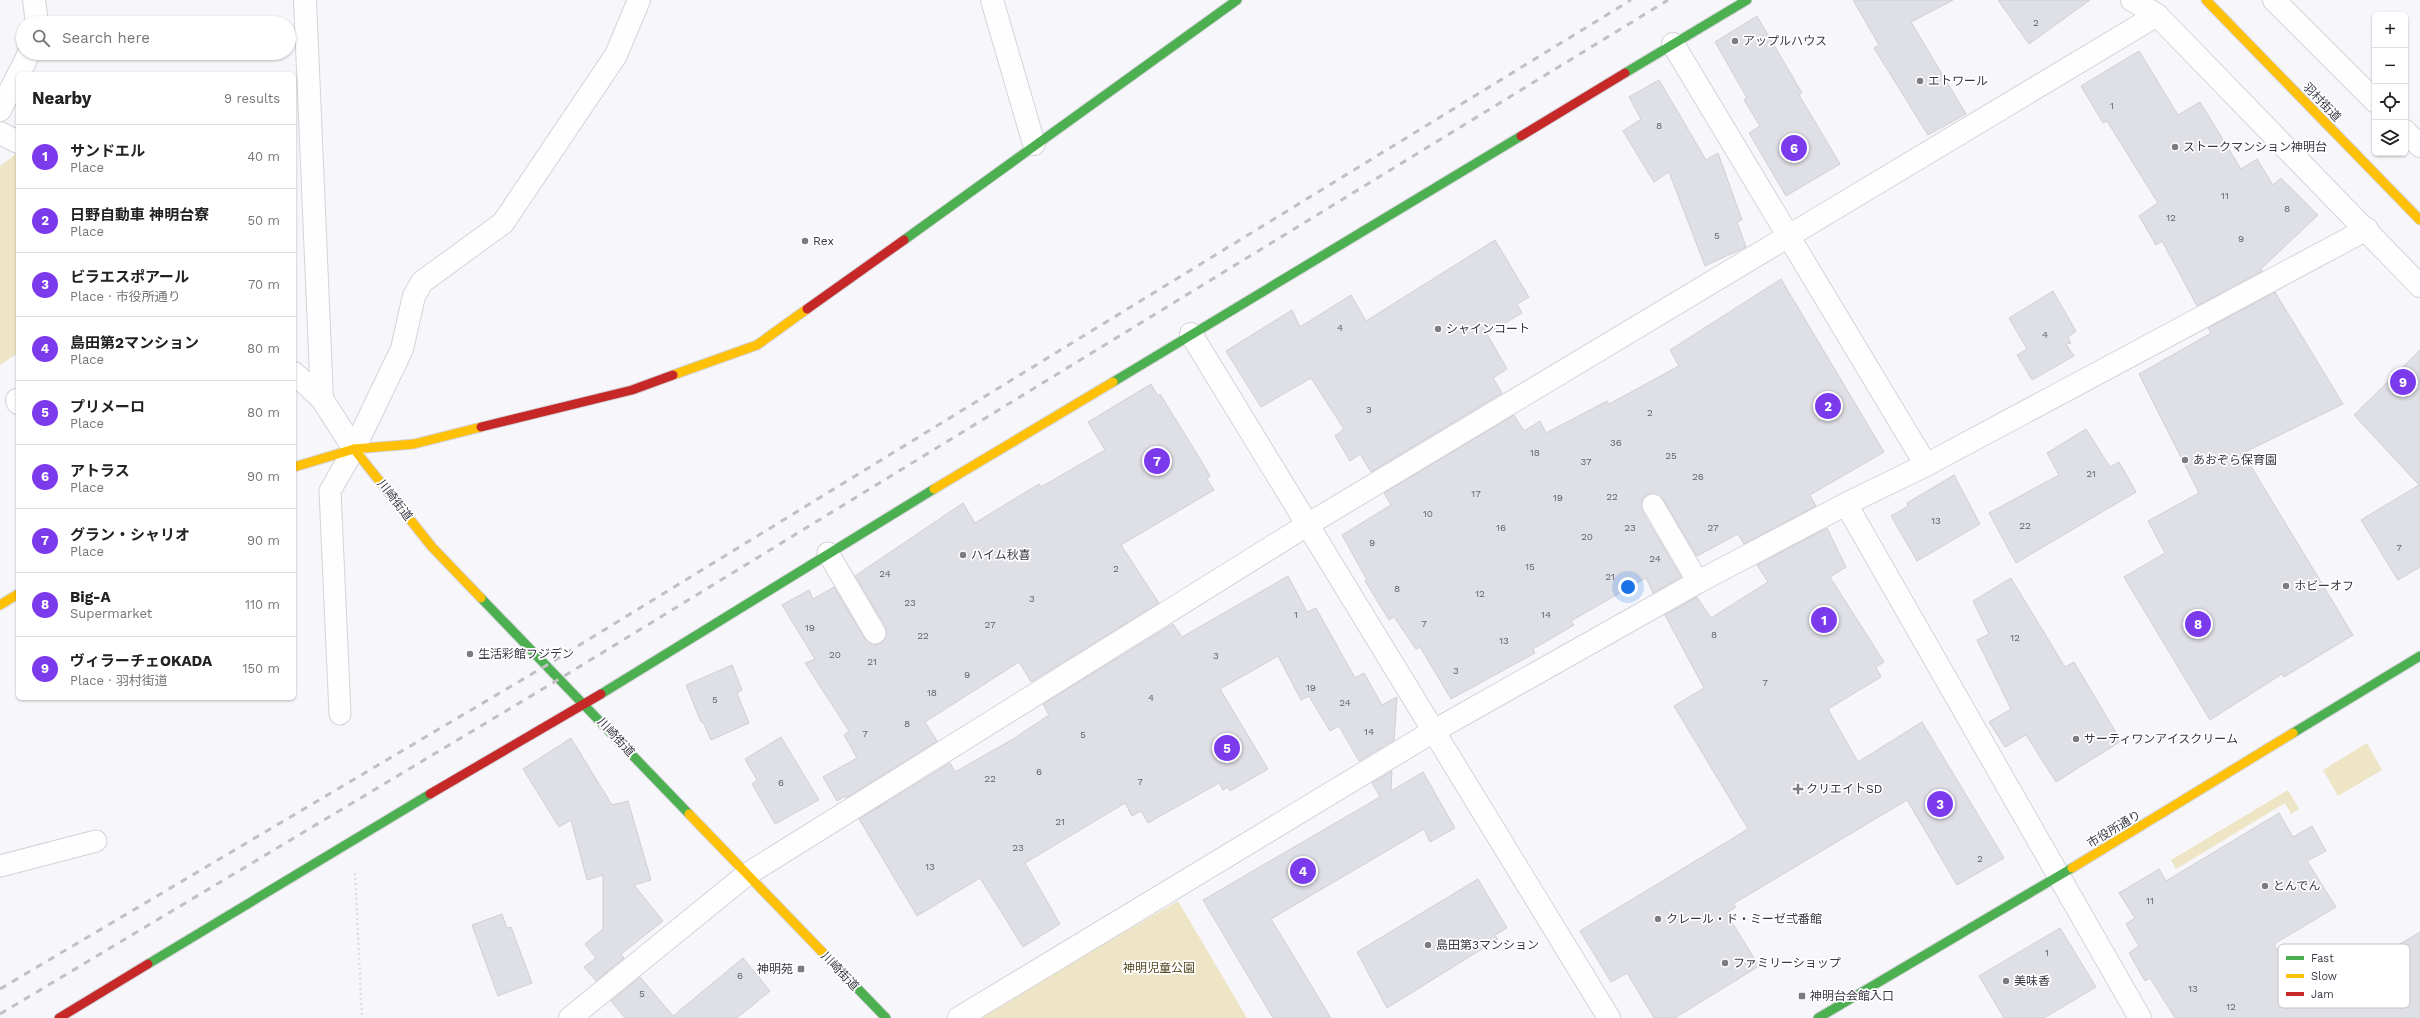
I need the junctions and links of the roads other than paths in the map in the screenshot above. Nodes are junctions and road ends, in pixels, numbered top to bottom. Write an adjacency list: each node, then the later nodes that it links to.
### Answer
1 (34, 0): 11 (street)
2 (304, 0): 29 (street)
3 (639, 0): 30 (street)
4 (992, 0): 21 (street)
5 (1237, 0): 21 (street)
6 (1748, 0): 12 (street)
7 (2132, 0): 10 (street)
8 (2206, 0): 23 (street, 羽村街道)
9 (2274, 0): 16 (street)
10 (2157, 15): 24 (street); 25 (street)
11 (36, 16)
12 (1673, 44): 25 (street); 27 (street)
13 (26, 60): 14 (street)
14 (20, 72)
15 (16, 79): 17 (street)
16 (2372, 98)
17 (0, 110)
18 (0, 133): 20 (street)
19 (2408, 134): 22 (street)
20 (16, 141)
21 (1034, 144): 30 (street)
22 (2420, 146)
23 (2420, 220)
24 (2366, 228): 26 (street); 31 (street)
25 (1789, 236): 31 (street); 35 (street)
26 (2420, 286)
27 (1191, 334): 35 (street); 36 (street)
28 (296, 375): 29 (street)
29 (322, 399): 30 (street)
30 (354, 449): 32 (street); 42 (street, 川崎街道); 43 (lane)
31 (1926, 465): 33 (street)
32 (296, 466)
33 (1846, 504): 37 (street); 48 (street)
34 (1653, 506): 37 (lane)
35 (1308, 525): 44 (street); 47 (street)
36 (828, 552): 40 (lane); 42 (street)
37 (1698, 582): 44 (street)
38 (16, 595): 39 (street)
39 (0, 605)
40 (875, 633)
41 (2420, 656): 48 (street, 市役所通り)
42 (585, 704): 47 (street, 川崎街道); 49 (street)
43 (340, 714)
44 (1432, 732): 52 (street); 53 (street)
45 (96, 841): 46 (lane)
46 (0, 866)
47 (746, 875): 50 (street); 51 (street, 川崎街道)
48 (2057, 877): 54 (street, 市役所通り); 55 (street)
49 (59, 1018)
50 (570, 1018)
51 (886, 1018)
52 (959, 1018)
53 (1609, 1018)
54 (1818, 1018)
55 (2140, 1018)

